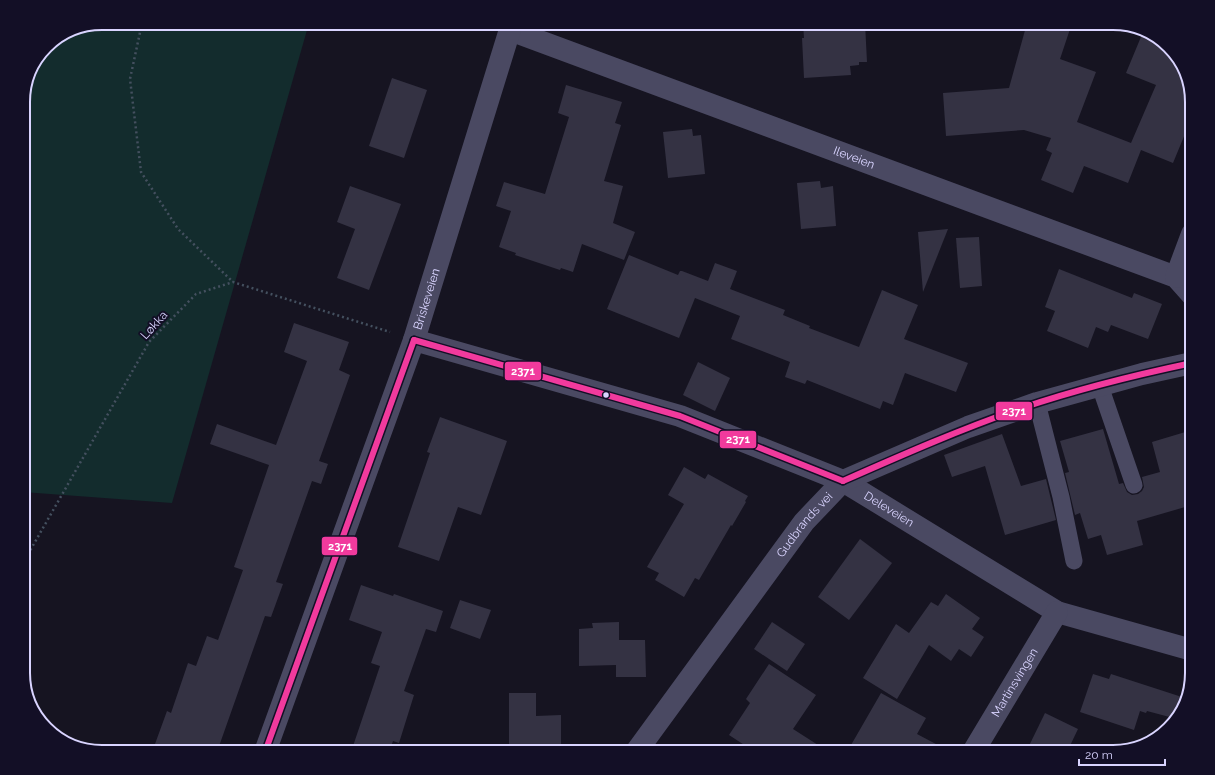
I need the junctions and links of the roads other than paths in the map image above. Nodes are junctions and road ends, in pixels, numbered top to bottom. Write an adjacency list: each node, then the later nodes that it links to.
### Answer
1 (510, 30): 6 (street, Briskeveien)
2 (522, 30): 4 (street, Ileveien)
3 (1185, 253): 4 (street)
4 (1176, 277): 5 (street, Ileveien)
5 (1185, 287)
6 (414, 340): 10 (street, Deleveien); 15 (street, Briskeveien)
7 (1185, 365): 8 (street, Gudbrands vei)
8 (1100, 386): 9 (street, Gudbrands vei); 11 (lane)
9 (1037, 403): 10 (street, Gudbrands vei); 12 (lane)
10 (843, 481): 13 (street, Deleveien); 16 (street, Gudbrands vei)
11 (1134, 485)
12 (1074, 561)
13 (1057, 612): 14 (street, Deleveien); 17 (street, Martinsvingen)
14 (1185, 648)
15 (267, 745)
16 (641, 745)
17 (977, 745)

